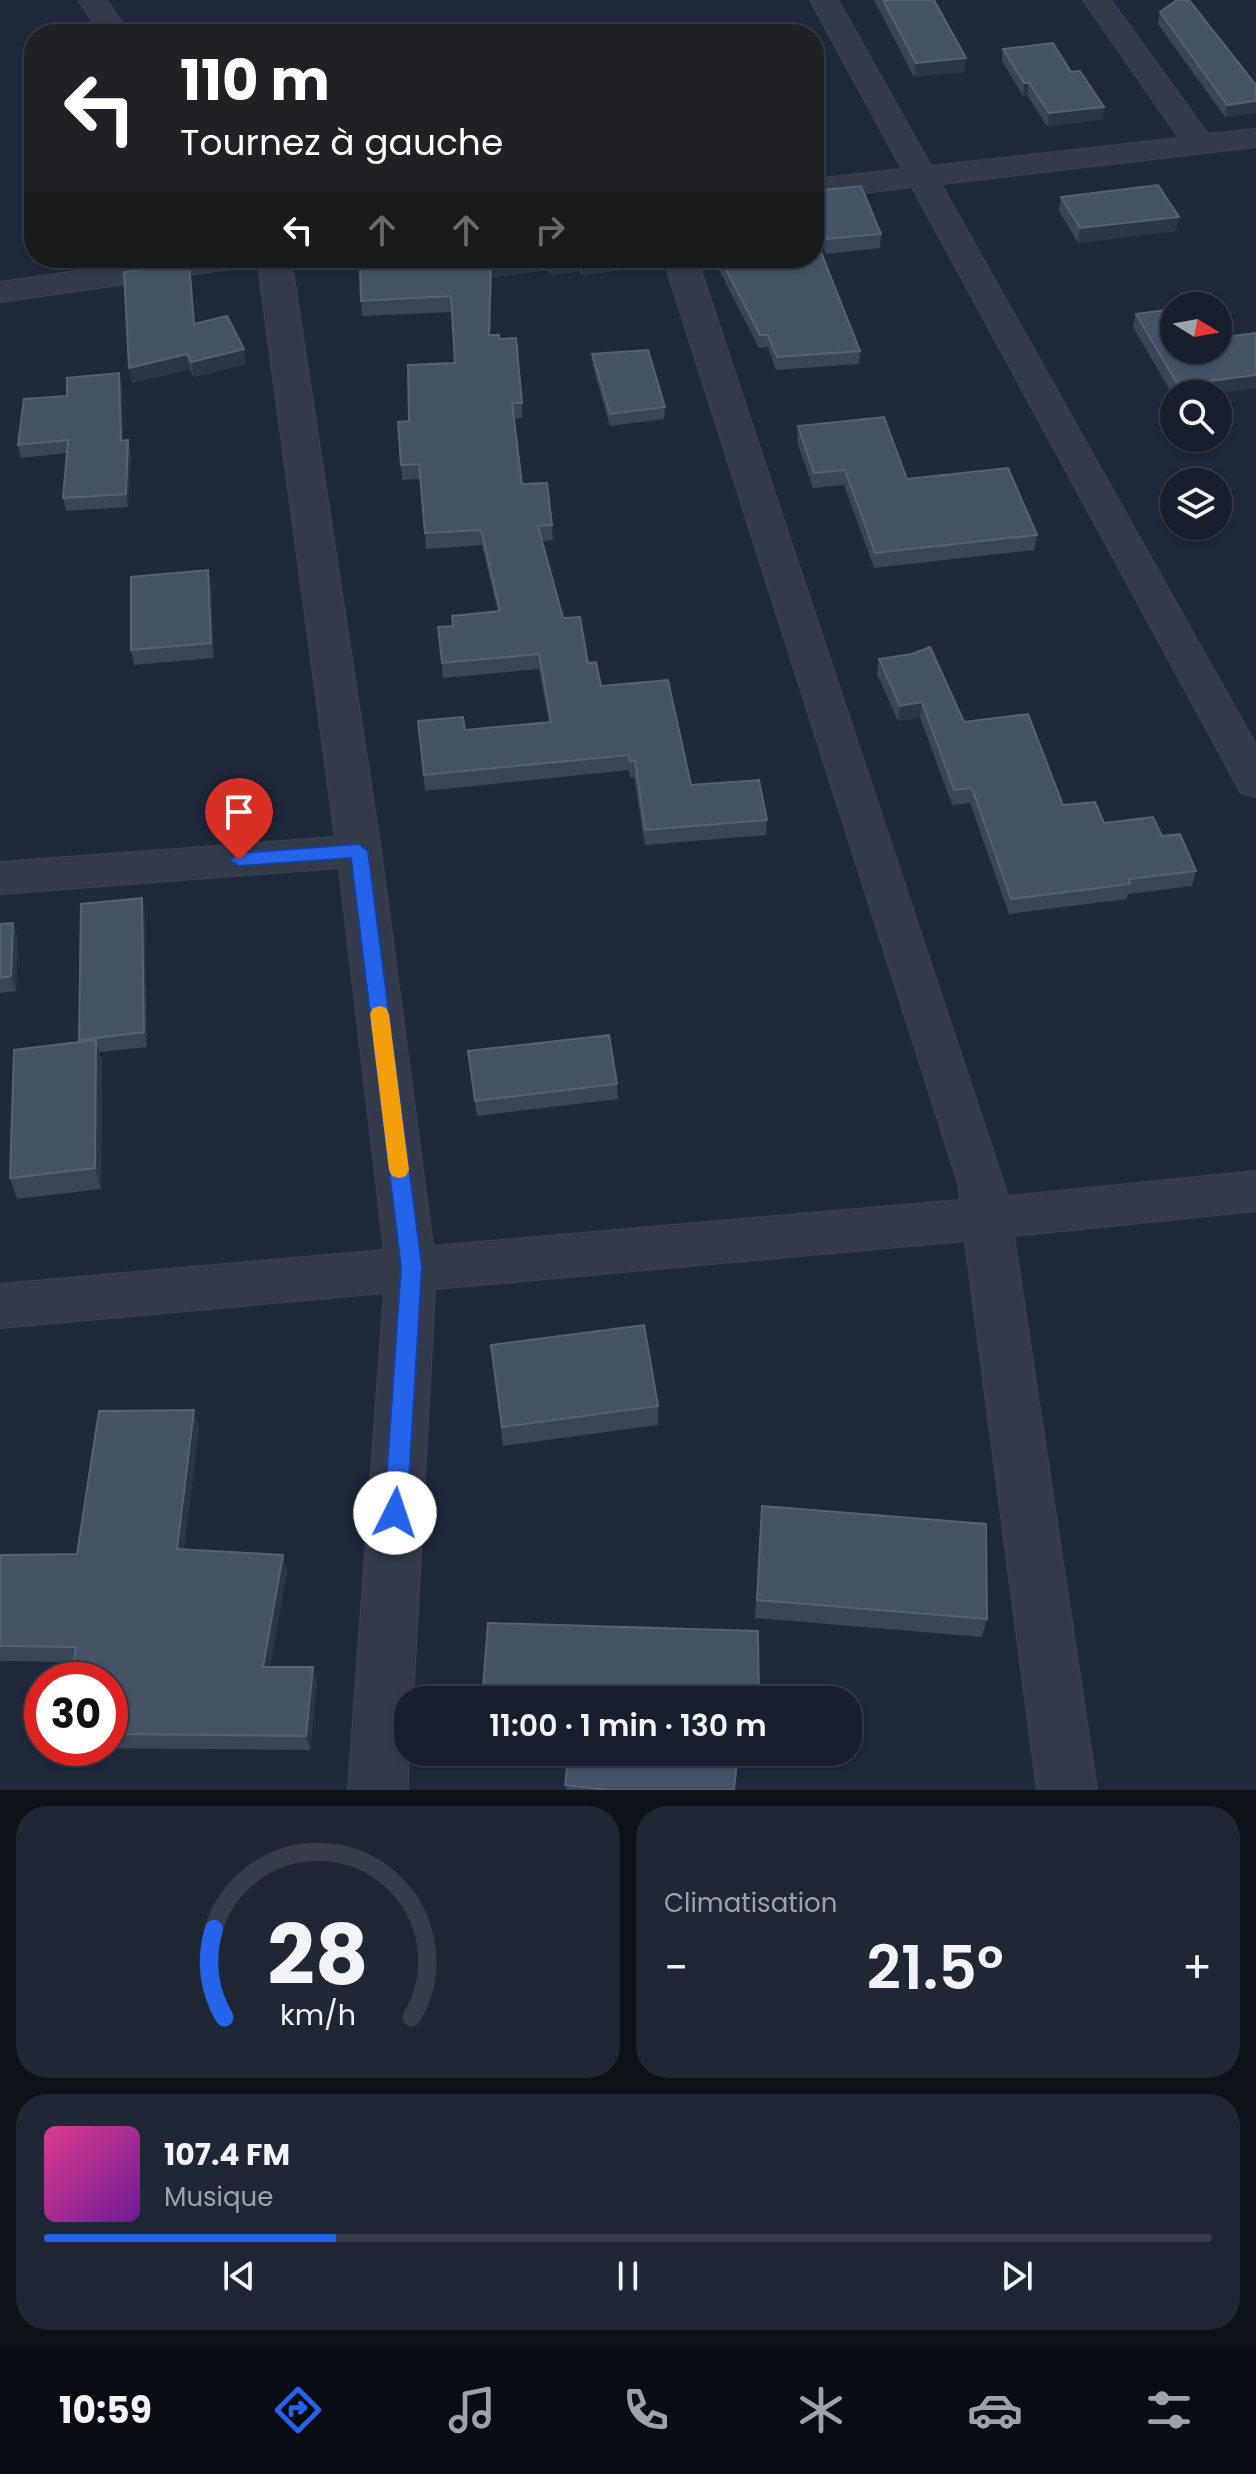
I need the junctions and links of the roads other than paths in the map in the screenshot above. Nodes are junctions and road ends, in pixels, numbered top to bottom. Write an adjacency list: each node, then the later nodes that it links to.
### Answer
1 (92, 0): 4 (street)
2 (824, 0): 5 (street)
3 (1097, 0): 7 (street)
4 (109, 24)
5 (830, 42): 8 (street)
6 (1256, 138): 7 (street)
7 (1200, 145): 8 (street)
8 (922, 177): 9 (street); 14 (street)
9 (824, 188)
10 (167, 268): 13 (street)
11 (275, 268): 15 (street)
12 (683, 268): 18 (street)
13 (0, 292)
14 (1256, 782)
15 (359, 851): 16 (street); 19 (street)
16 (0, 878)
17 (1256, 1191): 18 (street)
18 (987, 1220): 19 (street); 22 (street)
19 (411, 1267): 20 (street); 21 (street)
20 (0, 1306)
21 (378, 1790)
22 (1067, 1790)

